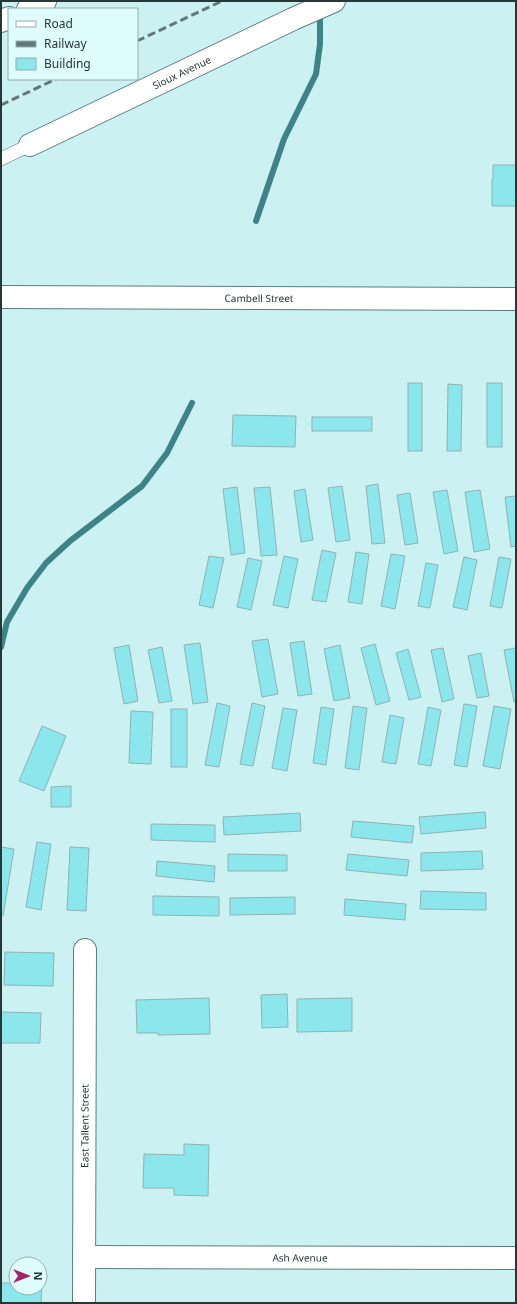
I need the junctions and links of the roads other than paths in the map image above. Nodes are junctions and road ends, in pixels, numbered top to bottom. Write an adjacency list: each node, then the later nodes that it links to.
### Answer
1 (45, 1): 3 (street)
2 (334, 1): 4 (street, Sioux Avenue)
3 (29, 8)
4 (30, 145): 5 (lane)
5 (1, 159)
6 (1, 297): 7 (street, Cambell Street)
7 (516, 299)
8 (85, 950): 9 (street, East Tallent Street)
9 (84, 1257): 10 (street, Ash Avenue); 11 (street, East Tallent Street)
10 (516, 1258)
11 (84, 1303)

